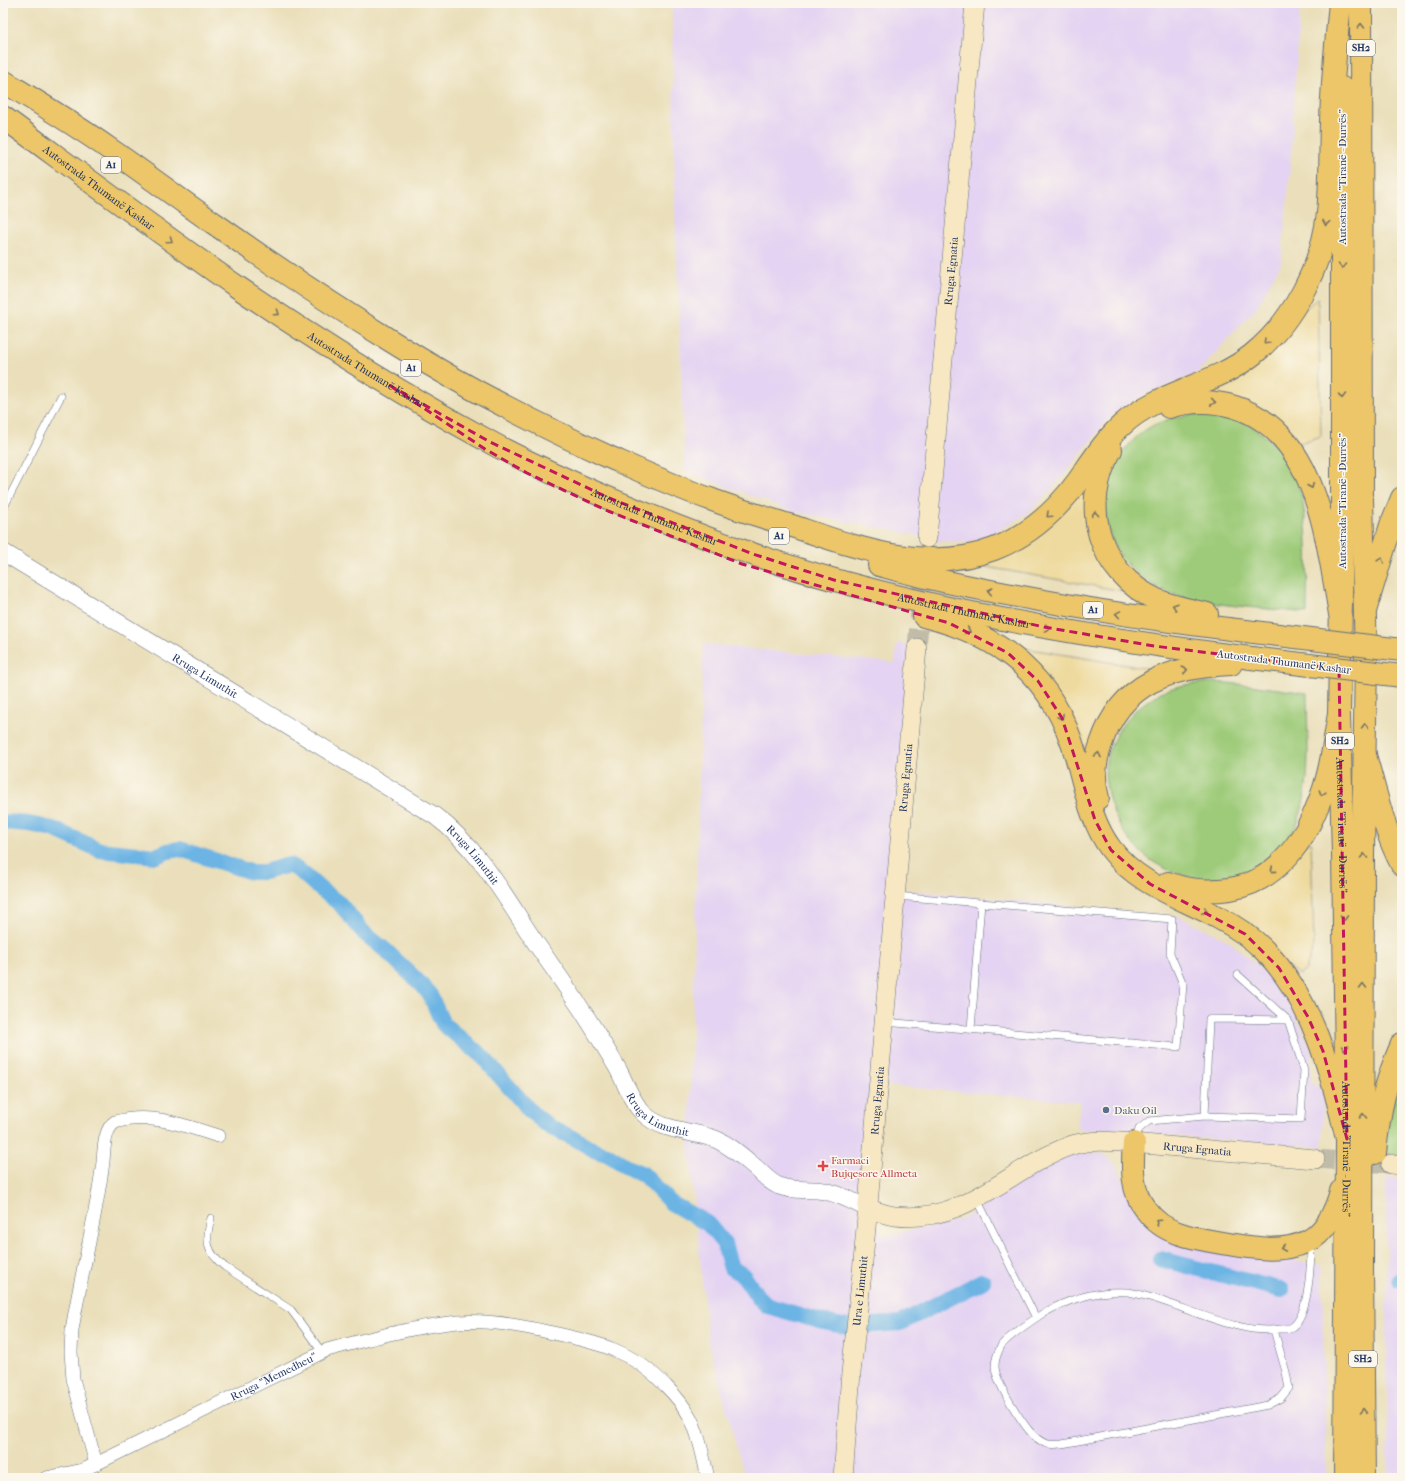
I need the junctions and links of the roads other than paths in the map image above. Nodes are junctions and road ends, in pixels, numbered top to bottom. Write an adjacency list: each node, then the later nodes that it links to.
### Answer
1 (975, 3): 13 (main road, Rruga Egnatia)
2 (1341, 3): 9 (highway, one-way to 9); 16 (highway, Autostrada "Tiranë - Durrës" / SH2, one-way to 16)
3 (1361, 3): 15 (highway, Autostrada "Tiranë - Durrës" / SH2, one-way to 3)
4 (3, 81): 8 (highway)
5 (3, 84): 8 (highway, A1)
6 (3, 118): 12 (highway, Autostrada Thumanë Kashar / A1, one-way to 12)
7 (62, 396): 11 (lane)
8 (613, 465): 9 (highway, A1)
9 (657, 484): 17 (highway, A1, one-way to 9)
10 (1402, 498): 15 (highway, one-way to 10)
11 (3, 509)
12 (656, 525): 22 (highway, Autostrada Thumanë Kashar / A1, one-way to 22); 38 (highway, one-way to 38)
13 (926, 538)
14 (3, 552): 43 (street, Rruga Limuthit)
15 (1365, 611): 27 (highway, Autostrada "Tiranë - Durrës" / SH2, one-way to 15)
16 (1340, 614): 17 (highway, one-way to 16); 26 (highway, Autostrada "Tiranë - Durrës" / SH2)
17 (1254, 628): 18 (highway, A1, bridge)
18 (1352, 644): 19 (highway, bridge); 21 (highway, bridge)
19 (1402, 644)
20 (916, 648): 29 (main road, Rruga Egnatia)
21 (1402, 650)
22 (1251, 661): 23 (highway, Autostrada Thumanë Kashar / A1, bridge); 26 (highway, one-way to 22)
23 (1352, 671): 24 (highway, Autostrada Thumanë Kashar / A1, bridge); 25 (highway, bridge)
24 (1402, 676)
25 (1402, 680)
26 (1339, 714): 38 (highway, Autostrada "Tiranë - Durrës" / SH2, one-way to 38)
27 (1365, 755): 28 (highway); 46 (highway, Autostrada "Tiranë - Durrës" / SH2, one-way to 27)
28 (1402, 866)
29 (894, 896): 30 (lane); 33 (main road, Rruga Egnatia)
30 (981, 903): 34 (lane); 34 (lane)
31 (1238, 975): 32 (lane)
32 (1288, 1020): 36 (lane); 36 (lane)
33 (884, 1022): 34 (lane); 43 (main road, Rruga Egnatia)
34 (971, 1029)
35 (1402, 1044): 46 (highway)
36 (1205, 1116): 39 (lane)
37 (218, 1136): 50 (street)
38 (1347, 1139): 41 (highway, Autostrada "Tiranë - Durrës" / SH2)
39 (1134, 1143): 40 (main road, Rruga Egnatia); 42 (main road, Rruga Egnatia); 45 (highway, one-way to 39)
40 (1315, 1160)
41 (1346, 1170): 45 (highway); 54 (highway, Autostrada "Tiranë - Durrës" / SH2)
42 (977, 1198): 43 (main road, Rruga Egnatia); 47 (lane)
43 (868, 1209): 53 (main road, Ura e Limuthit)
44 (211, 1218): 49 (lane)
45 (1310, 1240): 48 (lane)
46 (1362, 1267): 55 (highway, Autostrada "Tiranë - Durrës" / SH2, one-way to 46)
47 (1036, 1318): 48 (lane); 48 (lane)
48 (1274, 1330)
49 (322, 1352): 50 (street, Rruga "Memedheu"); 52 (street, Rruga "Memedheu")
50 (96, 1464): 51 (street, Rruga "Memedheu")
51 (46, 1478)
52 (708, 1478)
53 (843, 1478)
54 (1345, 1478)
55 (1364, 1478)

